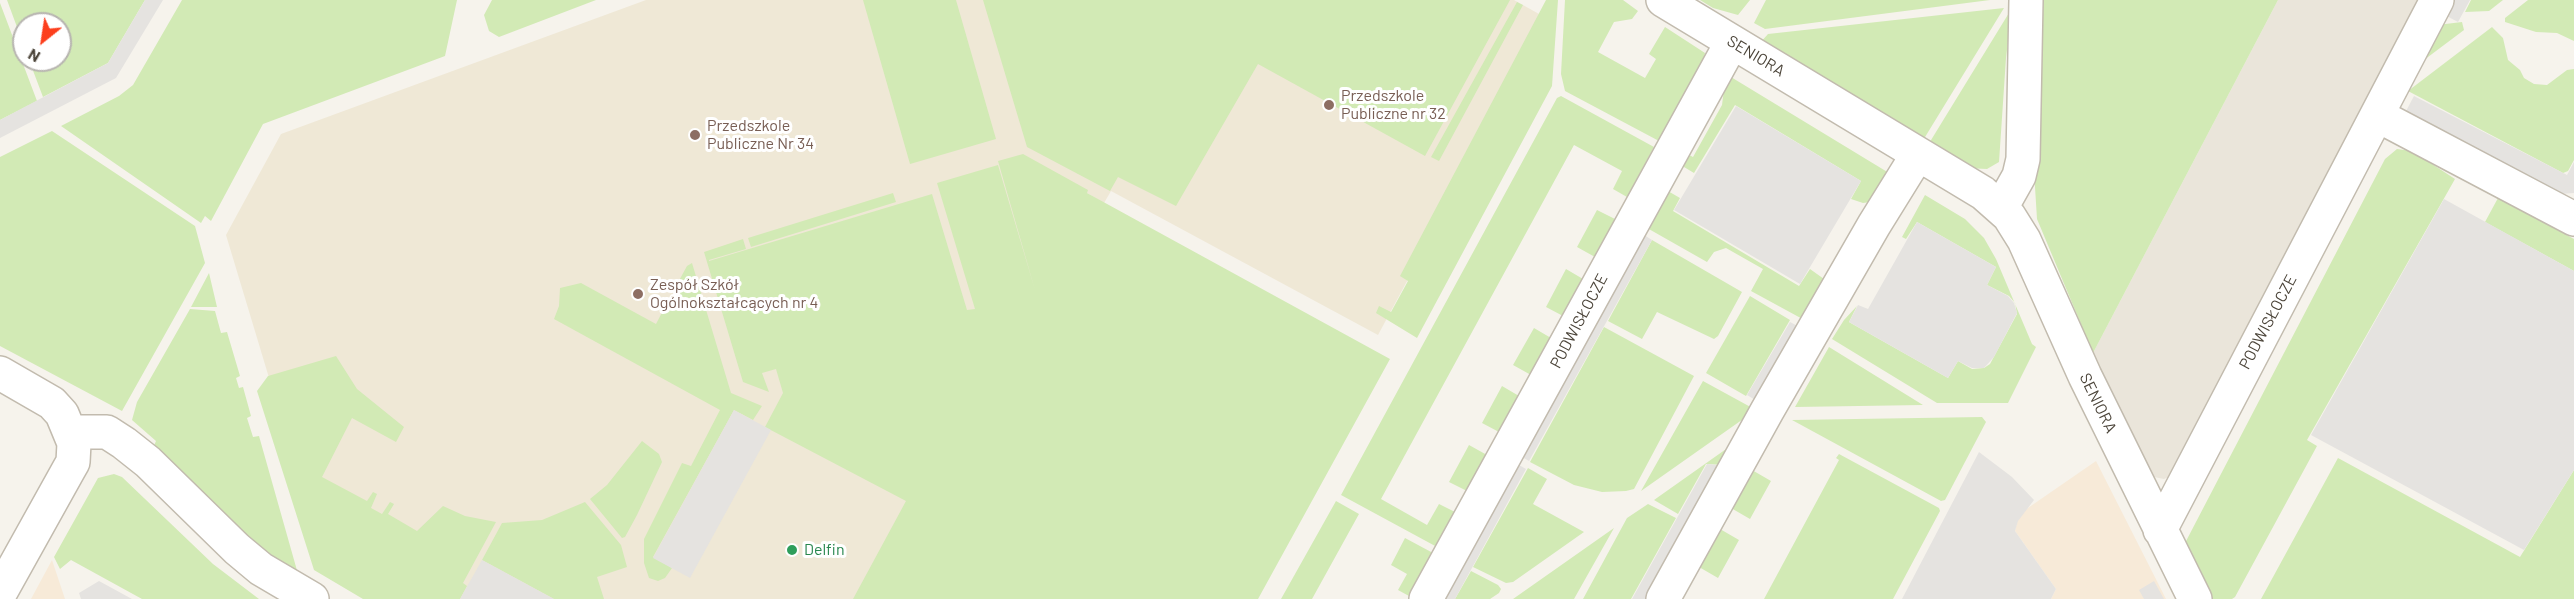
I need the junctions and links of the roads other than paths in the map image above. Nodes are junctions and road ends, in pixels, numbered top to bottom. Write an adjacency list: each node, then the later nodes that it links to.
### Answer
1 (1663, 0): 4 (street, SENIORA)
2 (2026, 0): 7 (street)
3 (2437, 0): 5 (street, PODWISŁOCZE)
4 (1732, 42): 6 (street, SENIORA); 14 (street, PODWISŁOCZE)
5 (2377, 116): 8 (street); 11 (street, PODWISŁOCZE)
6 (1918, 154): 7 (street, SENIORA); 15 (street)
7 (2001, 208): 11 (street, SENIORA)
8 (2574, 219)
9 (0, 373): 10 (street)
10 (71, 432): 12 (street); 13 (street)
11 (2160, 530): 16 (street, SENIORA)
12 (0, 592)
13 (312, 599)
14 (1426, 599)
15 (1663, 599)
16 (2195, 599)

